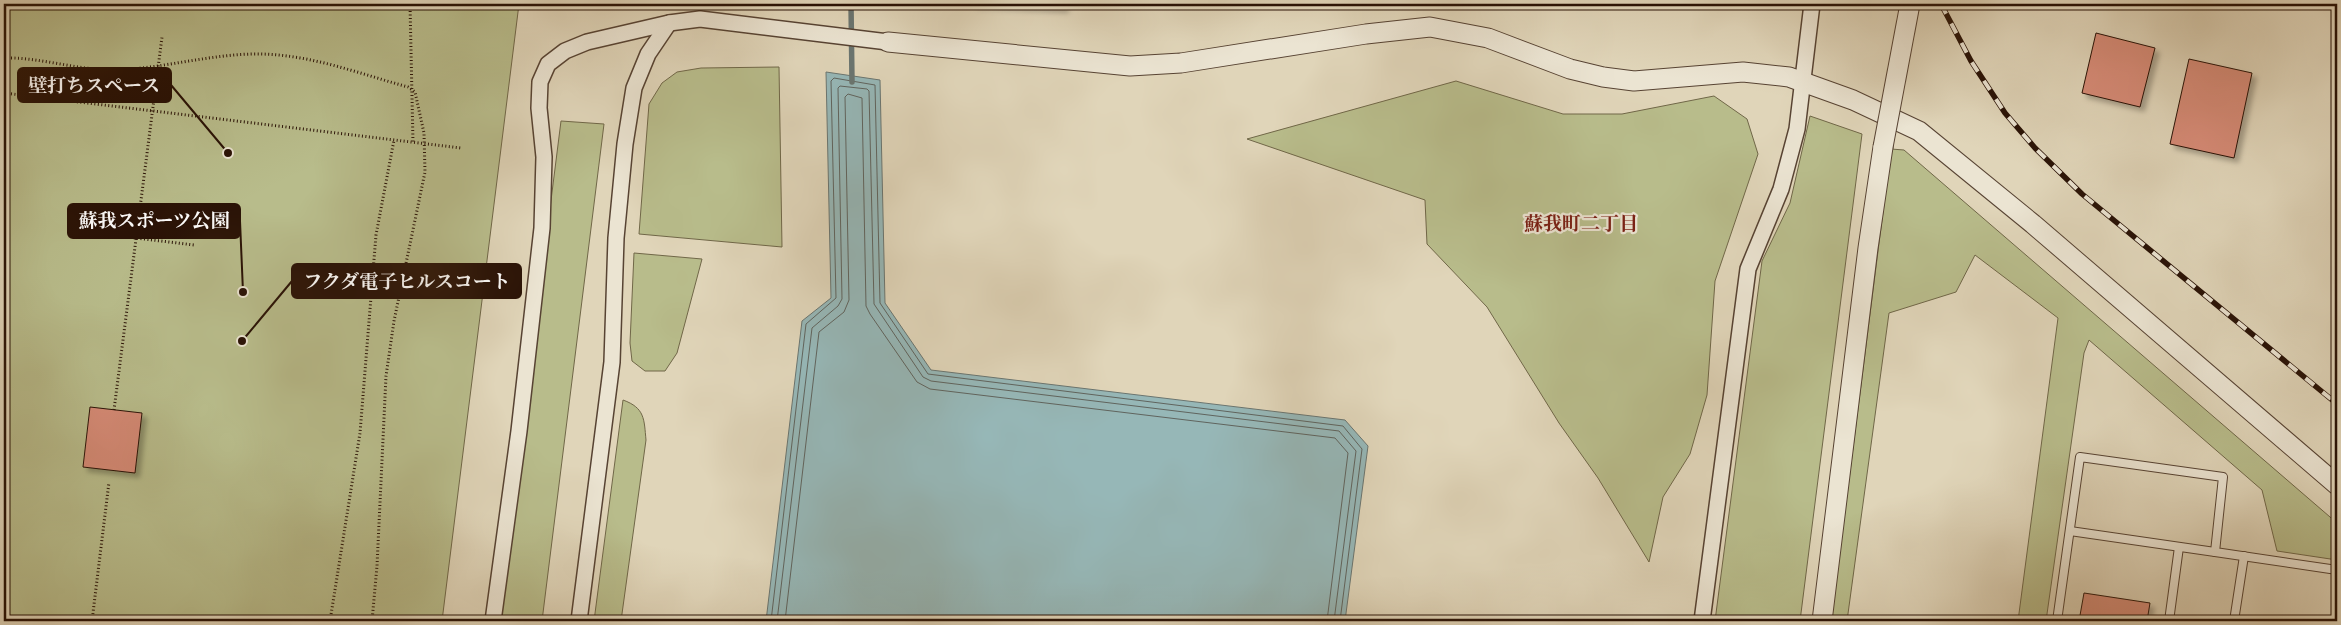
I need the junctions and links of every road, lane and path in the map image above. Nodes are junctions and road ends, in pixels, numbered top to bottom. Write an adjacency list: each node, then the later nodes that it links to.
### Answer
1 (410, 4): 10 (path)
2 (1812, 4): 9 (street)
3 (1910, 4): 34 (street, bridge)
4 (669, 23): 6 (street); 31 (street); 32 (street)
5 (162, 37): 8 (path)
6 (888, 42): 9 (street)
7 (4, 58): 8 (path)
8 (159, 65): 10 (path); 12 (path)
9 (1801, 82): 22 (street); 33 (street)
10 (412, 88): 14 (path); 15 (path)
11 (4, 93): 12 (path)
12 (153, 110): 13 (path); 18 (path)
13 (394, 140): 14 (path); 29 (path)
14 (413, 143): 15 (path)
15 (424, 144): 16 (path); 30 (path)
16 (460, 148)
17 (78, 231): 18 (path)
18 (136, 238): 19 (path); 20 (path)
19 (194, 245)
20 (114, 410)
21 (109, 482): 28 (path)
22 (2337, 485)
23 (2070, 531): 24 (lane); 25 (lane); 35 (lane)
24 (2179, 547): 25 (lane); 36 (lane)
25 (2215, 552): 26 (lane)
26 (2244, 556): 27 (lane); 37 (lane)
27 (2337, 570)
28 (92, 621)
29 (330, 621)
30 (372, 621)
31 (492, 621)
32 (578, 621)
33 (1702, 621)
34 (1822, 621)
35 (2057, 621)
36 (2168, 621)
37 (2234, 621)

